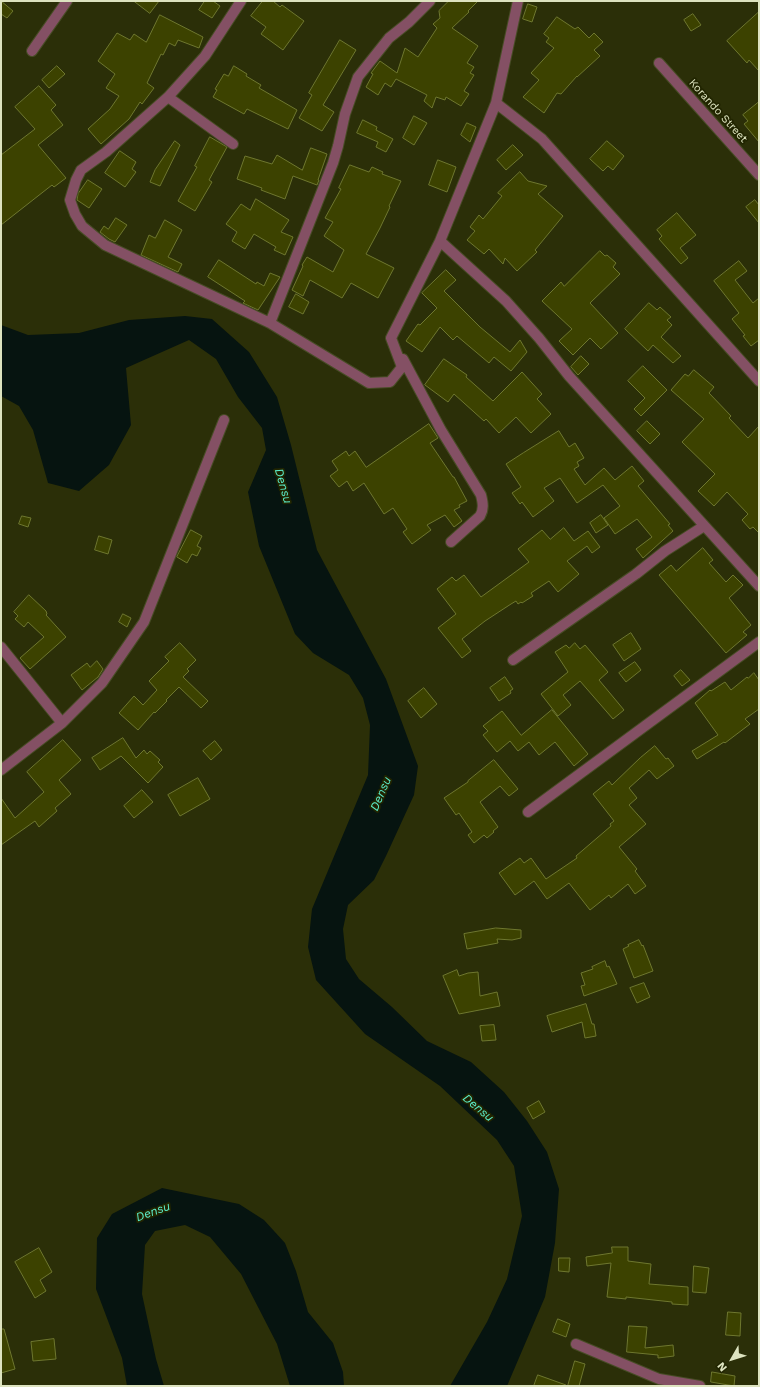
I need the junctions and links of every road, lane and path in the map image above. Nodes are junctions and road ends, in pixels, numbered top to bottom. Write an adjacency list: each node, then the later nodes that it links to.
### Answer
1 (67, 1): 5 (street)
2 (241, 1): 7 (street)
3 (430, 1): 12 (street)
4 (518, 1): 8 (street)
5 (32, 51)
6 (659, 63): 10 (street, Korando Street)
7 (168, 97): 9 (street); 12 (street)
8 (496, 103): 11 (street); 14 (street)
9 (233, 144)
10 (759, 175)
11 (440, 241): 13 (street); 16 (street)
12 (270, 323): 13 (street)
13 (391, 338): 17 (street)
14 (759, 381)
15 (224, 420): 22 (street)
16 (704, 526): 18 (street); 21 (street)
17 (450, 542)
18 (759, 586)
19 (759, 642): 24 (street)
20 (1, 647): 22 (street)
21 (513, 660)
22 (62, 722): 23 (street)
23 (1, 770)
24 (528, 812)
25 (576, 1344): 26 (street)
26 (700, 1386)

